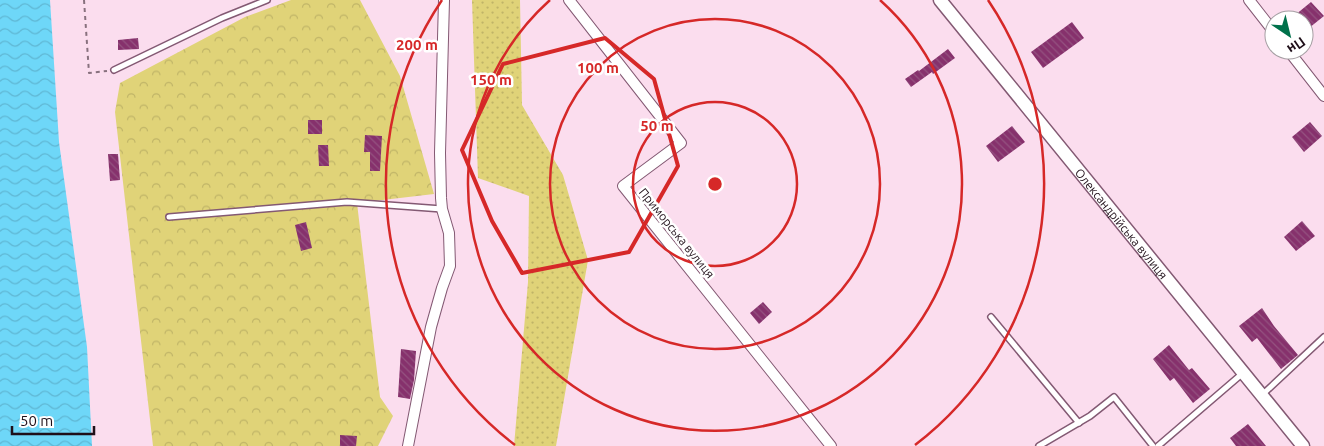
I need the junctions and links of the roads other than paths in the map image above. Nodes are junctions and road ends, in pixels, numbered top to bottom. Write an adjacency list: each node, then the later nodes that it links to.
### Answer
1 (267, 0): 8 (lane)
2 (444, 0): 10 (street)
3 (569, 0): 19 (street, Приморська вулиця)
4 (940, 0): 14 (street, Олександрійська вулиця)
5 (1248, 0): 6 (street)
6 (1264, 20)
7 (1296, 60): 9 (street)
8 (114, 70)
9 (1324, 96)
10 (442, 209): 11 (lane); 18 (street)
11 (168, 217)
12 (991, 317): 16 (lane)
13 (1324, 337): 15 (lane)
14 (1244, 373): 15 (street, Олександрійська вулиця); 21 (lane)
15 (1262, 395): 22 (street, Олександрійська вулиця)
16 (1079, 423): 17 (lane); 20 (lane)
17 (1043, 445)
18 (408, 446)
19 (831, 446)
20 (1153, 446)
21 (1158, 446)
22 (1303, 446)

